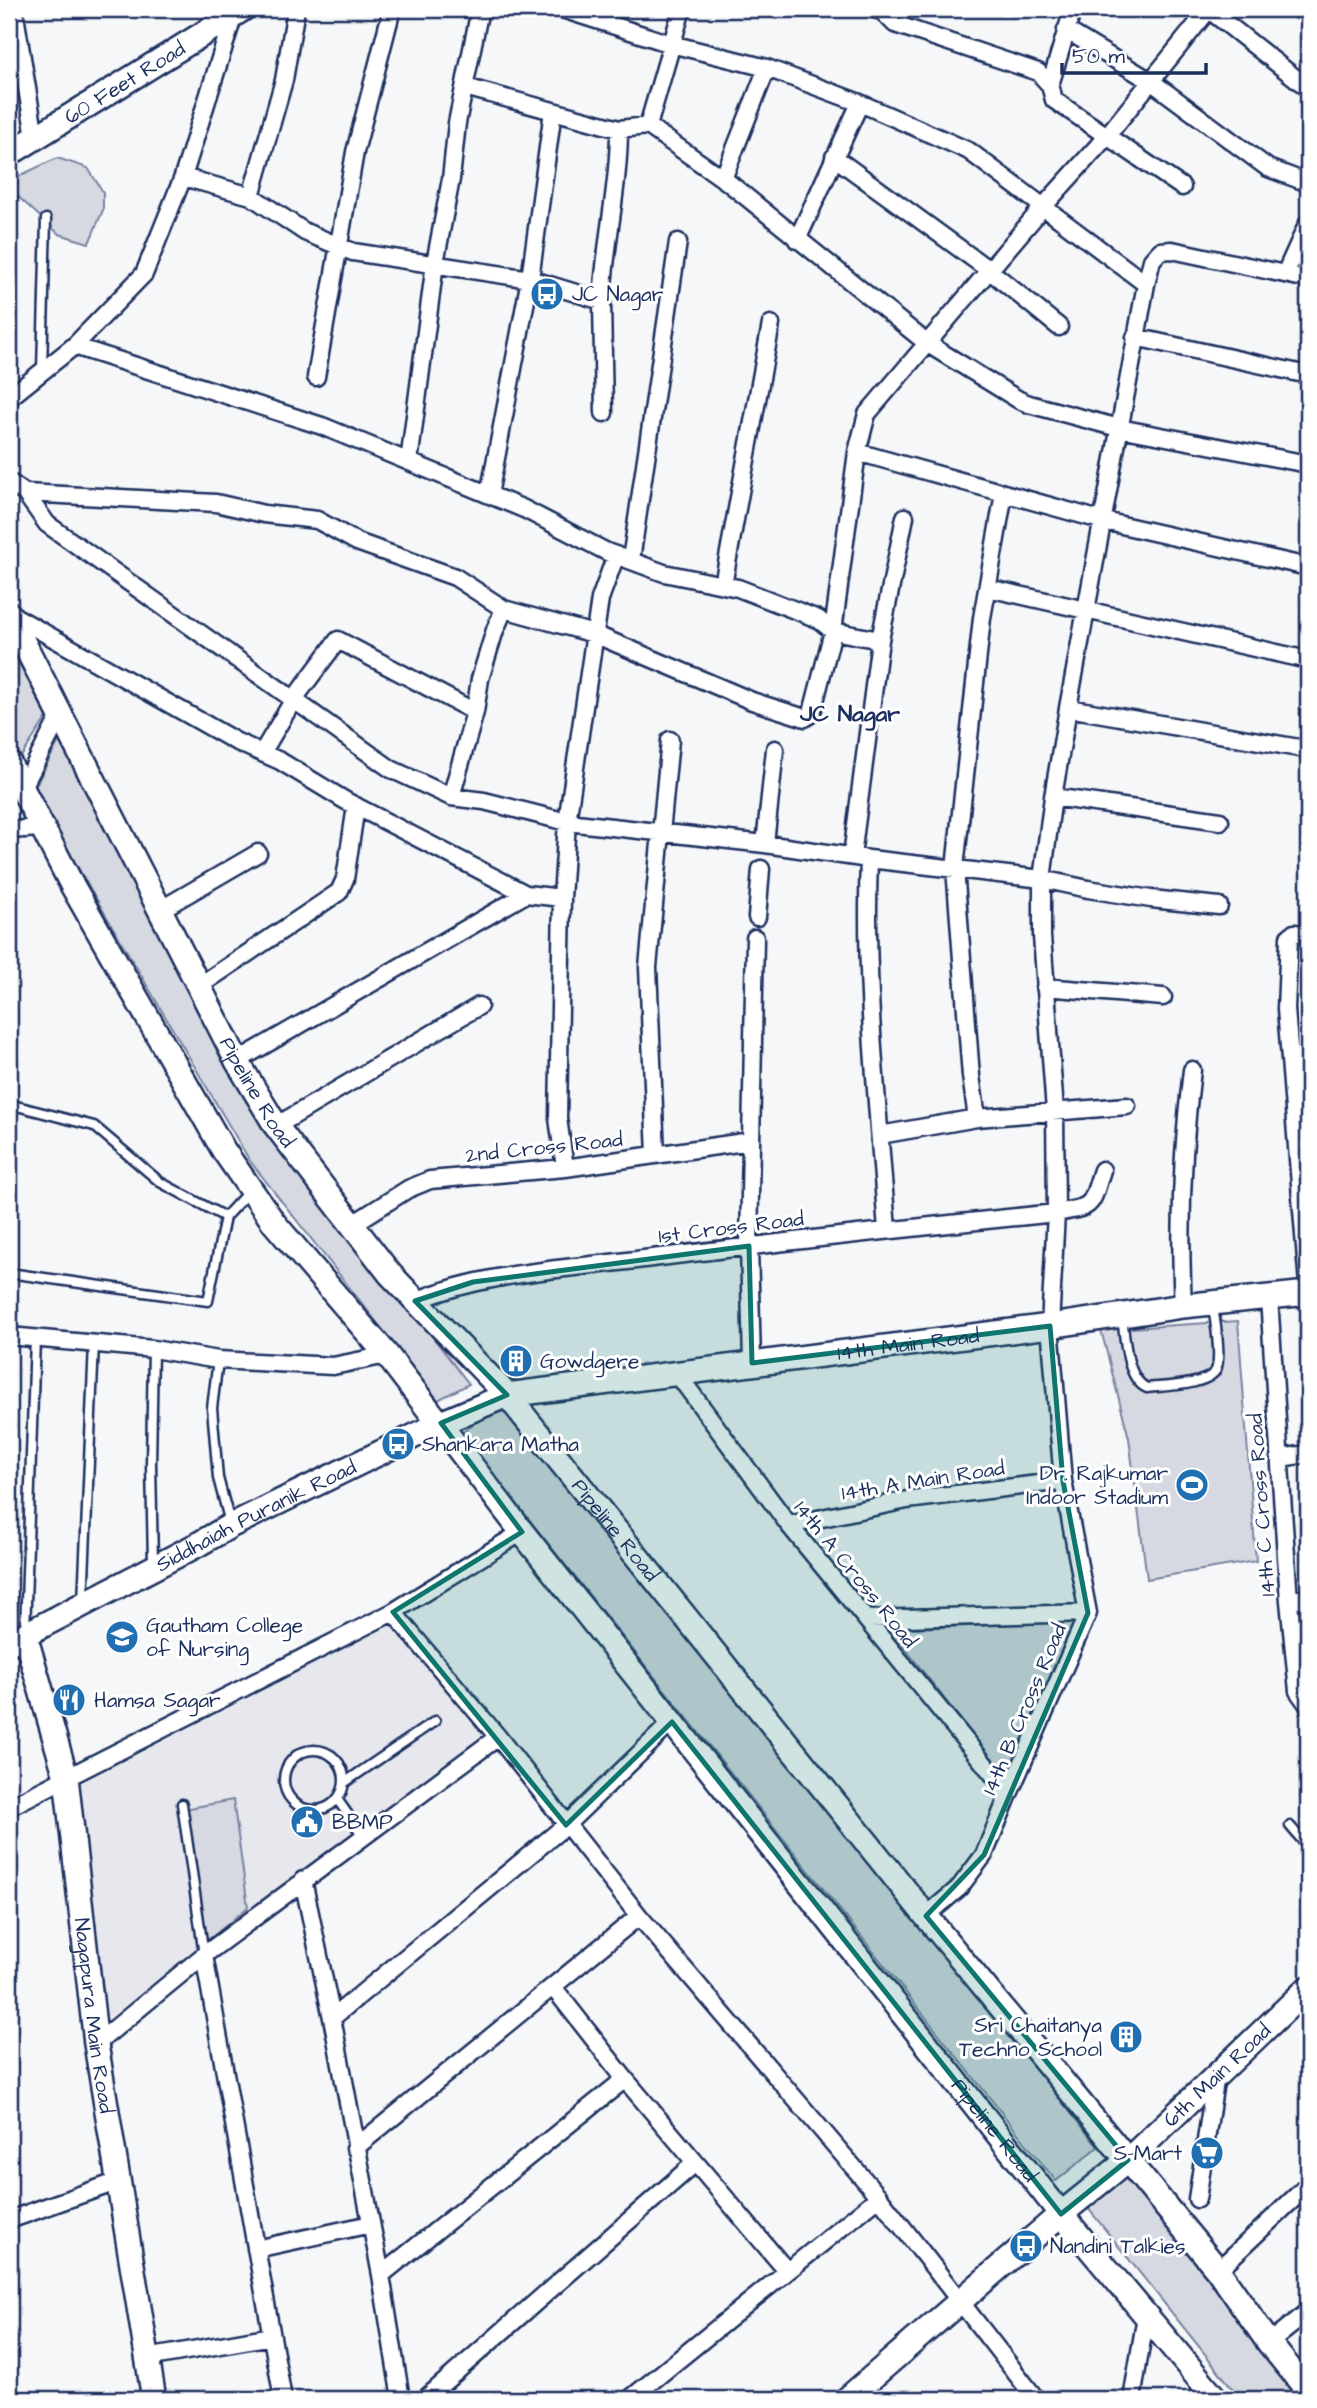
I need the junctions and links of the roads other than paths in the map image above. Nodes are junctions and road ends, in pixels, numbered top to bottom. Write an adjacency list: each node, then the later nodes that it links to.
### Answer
1 (296, 9): 32 (street)
2 (392, 9): 38 (street)
3 (480, 9): 18 (street)
4 (562, 9): 14 (street)
5 (682, 9): 14 (street)
6 (873, 9): 17 (street)
7 (1073, 9): 13 (street)
8 (1209, 9): 16 (street); 19 (street)
9 (1298, 9): 12 (street)
10 (15, 10): 24 (street)
11 (238, 11): 24 (main road, 60 Feet Road); 28 (street)
12 (1308, 15)
13 (1066, 30): 16 (street); 17 (street)
14 (671, 44): 15 (street); 22 (street)
15 (767, 68): 20 (street); 29 (street)
16 (1152, 82): 25 (street); 30 (street)
17 (1050, 86): 25 (street)
18 (465, 87): 21 (street); 39 (street)
19 (1308, 88)
20 (860, 103): 27 (street); 33 (street)
21 (553, 111): 23 (street); 42 (street)
22 (648, 126): 23 (street); 29 (street)
23 (619, 129): 45 (street)
24 (35, 137): 26 (main road, 60 Feet Road)
25 (1106, 137): 31 (street); 33 (street)
26 (9, 154)
27 (834, 157): 36 (street); 40 (street)
28 (183, 177): 32 (street); 50 (street)
29 (723, 179): 36 (street)
30 (1308, 183)
31 (1182, 187)
32 (251, 196): 38 (street)
33 (1043, 207): 40 (street); 44 (street)
34 (46, 219): 51 (lane)
35 (1308, 223): 41 (street)
36 (797, 240): 49 (street)
37 (678, 242): 66 (street)
38 (338, 246): 39 (street); 53 (street)
39 (435, 263): 42 (street); 58 (street)
40 (989, 270): 47 (street); 49 (street)
41 (1285, 274): 43 (street, 14th B Cross Road); 44 (street, 14th B Cross Road)
42 (530, 279): 45 (street); 63 (street)
43 (1308, 279)
44 (1146, 284): 48 (street, 14th B Cross Road)
45 (602, 301): 55 (street)
46 (771, 324): 68 (street)
47 (1059, 327)
48 (1135, 337): 52 (street); 56 (street, 14th B Cross Road)
49 (928, 344): 56 (street); 57 (street)
50 (74, 346): 51 (street); 58 (street)
51 (42, 372): 54 (street)
52 (1308, 374)
53 (316, 377)
54 (9, 398)
55 (604, 413)
56 (1119, 428): 59 (street); 65 (street, 14th B Cross Road)
57 (857, 452): 62 (street); 73 (street)
58 (409, 462): 63 (street)
59 (1308, 464)
60 (9, 482): 61 (street)
61 (25, 493): 70 (street); 77 (street)
62 (1004, 493): 65 (street); 69 (street)
63 (489, 495): 66 (street)
64 (905, 517): 75 (street)
65 (1104, 521): 67 (street); 71 (street, 14th B Cross Road)
66 (623, 558): 68 (street); 74 (street)
67 (1308, 567)
68 (723, 585): 73 (street)
69 (988, 589): 71 (street); 99 (street)
70 (504, 609): 74 (street); 79 (street)
71 (1086, 612): 76 (street); 78 (street, 14th B Cross Road)
72 (9, 613): 80 (main road, Pipeline Road); 84 (street)
73 (833, 631): 74 (street); 75 (street)
74 (594, 635): 91 (street)
75 (880, 640): 97 (street)
76 (1308, 660)
77 (294, 699): 79 (street); 84 (street); 87 (street)
78 (1068, 708): 83 (street); 88 (street, 14th B Cross Road)
79 (475, 712): 87 (street)
80 (60, 716): 86 (street); 105 (main road, Pipeline Road)
81 (670, 740): 94 (street)
82 (775, 749): 95 (street)
83 (1305, 749)
84 (262, 753): 89 (street)
85 (9, 763): 86 (main road, Pipeline Road)
86 (22, 789): 92 (main road, Pipeline Road)
87 (451, 796): 91 (street)
88 (1053, 797): 90 (street); 101 (street, 14th B Cross Road)
89 (356, 806): 102 (street); 109 (street)
90 (1220, 821)
91 (567, 822): 94 (street); 103 (street)
92 (41, 828): 93 (street); 125 (main road, Pipeline Road)
93 (9, 830)
94 (662, 834): 95 (street); 122 (street)
95 (765, 844): 97 (street)
96 (258, 853): 105 (street)
97 (852, 856): 98 (street)
98 (869, 859): 99 (street); 120 (street)
99 (955, 867): 101 (street); 118 (street)
100 (761, 869): 106 (street)
101 (1042, 878): 104 (street); 110 (street, 14th B Cross Road)
102 (526, 894): 103 (street); 113 (street)
103 (562, 898): 123 (street)
104 (1219, 906)
105 (160, 910): 109 (main road, Pipeline Road)
106 (757, 917)
107 (1308, 934): 132 (street)
108 (755, 938): 121 (street)
109 (199, 986): 113 (main road, Pipeline Road)
110 (1045, 986): 111 (street); 117 (street, 14th B Cross Road)
111 (1163, 997)
112 (479, 1006): 119 (street)
113 (237, 1061): 119 (main road, Pipeline Road)
114 (1192, 1070): 137 (street)
115 (9, 1104): 127 (lane)
116 (1127, 1105): 117 (street)
117 (1055, 1111): 118 (street); 126 (street, 14th B Cross Road)
118 (977, 1118): 120 (street)
119 (276, 1126): 128 (main road, Pipeline Road)
120 (880, 1135): 129 (street)
121 (751, 1141): 122 (street, 2nd Cross Road); 130 (street)
122 (656, 1155): 123 (street, 2nd Cross Road)
123 (565, 1168): 128 (street, 2nd Cross Road)
124 (1102, 1170): 126 (street, 1st Cross Road)
125 (250, 1190): 127 (lane); 144 (main road, Pipeline Road)
126 (1056, 1213): 129 (street, 1st Cross Road); 139 (street, 14th B Cross Road)
127 (225, 1217): 131 (lane)
128 (353, 1224): 135 (main road, Pipeline Road)
129 (887, 1230): 130 (street, 1st Cross Road)
130 (749, 1246): 135 (street, 1st Cross Road); 146 (street)
131 (9, 1273)
132 (1308, 1285)
133 (1308, 1293): 134 (main road, 14th Main Road)
134 (1269, 1298): 136 (main road, 14th Main Road); 151 (street, 14th C Cross Road)
135 (415, 1301): 148 (main road, Pipeline Road)
136 (1213, 1303): 137 (main road, 14th Main Road); 138 (lane)
137 (1183, 1306): 138 (main road, 14th Main Road)
138 (1121, 1314): 139 (main road, 14th Main Road)
139 (1050, 1326): 146 (main road, 14th Main Road); 152 (street, 14th B Cross Road)
140 (9, 1336): 141 (street)
141 (35, 1338): 142 (street); 163 (lane)
142 (94, 1343): 143 (street); 159 (lane)
143 (153, 1349): 145 (street); 156 (lane)
144 (387, 1355): 145 (street); 149 (main road, Pipeline Road)
145 (218, 1360): 154 (lane)
146 (752, 1363): 147 (main road, 14th Main Road)
147 (678, 1375): 148 (main road, 14th Main Road); 153 (street, 14th A Cross Road)
148 (507, 1395): 149 (main road, Siddhaiah Puranik Road); 181 (main road, Pipeline Road)
149 (440, 1423): 154 (main road, Siddhaiah Puranik Road); 155 (main road, Pipeline Road)
150 (1308, 1454): 151 (street)
151 (1279, 1458): 158 (street, 14th C Cross Road)
152 (1063, 1481): 153 (street, 14th A Main Road); 161 (street, 14th B Cross Road)
153 (789, 1525): 162 (street, 14th A Cross Road)
154 (230, 1526): 156 (main road, Siddhaiah Puranik Road)
155 (522, 1532): 160 (street); 167 (main road, Pipeline Road)
156 (153, 1568): 159 (main road, Siddhaiah Puranik Road)
157 (1308, 1598): 158 (street)
158 (1289, 1601): 164 (street, 14th C Cross Road)
159 (83, 1602): 163 (main road, Siddhaiah Puranik Road)
160 (393, 1612): 168 (street); 169 (street)
161 (1088, 1613): 162 (street); 171 (street, 14th B Cross Road)
162 (867, 1619): 171 (street, 14th A Cross Road)
163 (17, 1639): 169 (main road, Nagapura Main Road)
164 (1303, 1690): 165 (street, 14th C Cross Road)
165 (1308, 1705)
166 (435, 1721): 170 (lane)
167 (672, 1722): 175 (street); 196 (main road, Pipeline Road)
168 (498, 1737): 175 (street); 177 (street)
169 (66, 1777): 174 (street); 186 (main road, Nagapura Main Road)
170 (344, 1783): 172 (lane); 172 (lane)
171 (1009, 1794): 181 (street, 14th B Cross Road)
172 (338, 1799): 177 (lane)
173 (182, 1804): 182 (lane)
174 (9, 1807)
175 (566, 1825): 180 (street); 185 (street)
176 (1290, 1826): 178 (lane)
177 (363, 1836): 179 (street)
178 (1308, 1847)
179 (303, 1880): 182 (street); 185 (street)
180 (639, 1916): 183 (street); 194 (street)
181 (926, 1916): 190 (main road, Pipeline Road)
182 (204, 1955): 186 (street); 199 (street)
183 (553, 1987): 188 (street); 189 (street)
184 (1308, 1988): 187 (main road, 6th Main Road)
185 (332, 2018): 189 (street)
186 (96, 2044): 192 (main road, Nagapura Main Road)
187 (1216, 2076): 190 (main road, 6th Main Road); 195 (street)
188 (625, 2079): 191 (street); 202 (street)
189 (355, 2148): 198 (street)
190 (1128, 2160): 196 (main road, 6th Main Road); 200 (main road, Pipeline Road)
191 (695, 2163): 201 (street); 213 (street)
192 (119, 2181): 197 (street); 208 (main road, Nagapura Main Road)
193 (1308, 2185): 200 (street)
194 (879, 2197): 201 (street); 203 (street)
195 (1197, 2199)
196 (1061, 2214): 203 (main road, 6th Main Road); 205 (main road, Pipeline Road)
197 (9, 2220)
198 (371, 2224): 199 (street); 202 (street)
199 (256, 2249): 206 (street)
200 (1218, 2270): 207 (main road, Pipeline Road)
201 (787, 2271): 214 (street)
202 (381, 2274): 212 (street)
203 (961, 2300): 215 (main road, 6th Main Road); 216 (street)
204 (1308, 2312): 207 (street)
205 (1146, 2316): 217 (street); 218 (main road, Pipeline Road)
206 (272, 2336): 208 (street); 211 (street)
207 (1269, 2343): 209 (main road, Pipeline Road)
208 (147, 2358): 210 (main road, Nagapura Main Road)
209 (1308, 2390)
210 (153, 2399)
211 (283, 2399)
212 (401, 2399)
213 (425, 2399)
214 (630, 2399)
215 (847, 2399)
216 (1036, 2399)
217 (1132, 2399)
218 (1216, 2399)

